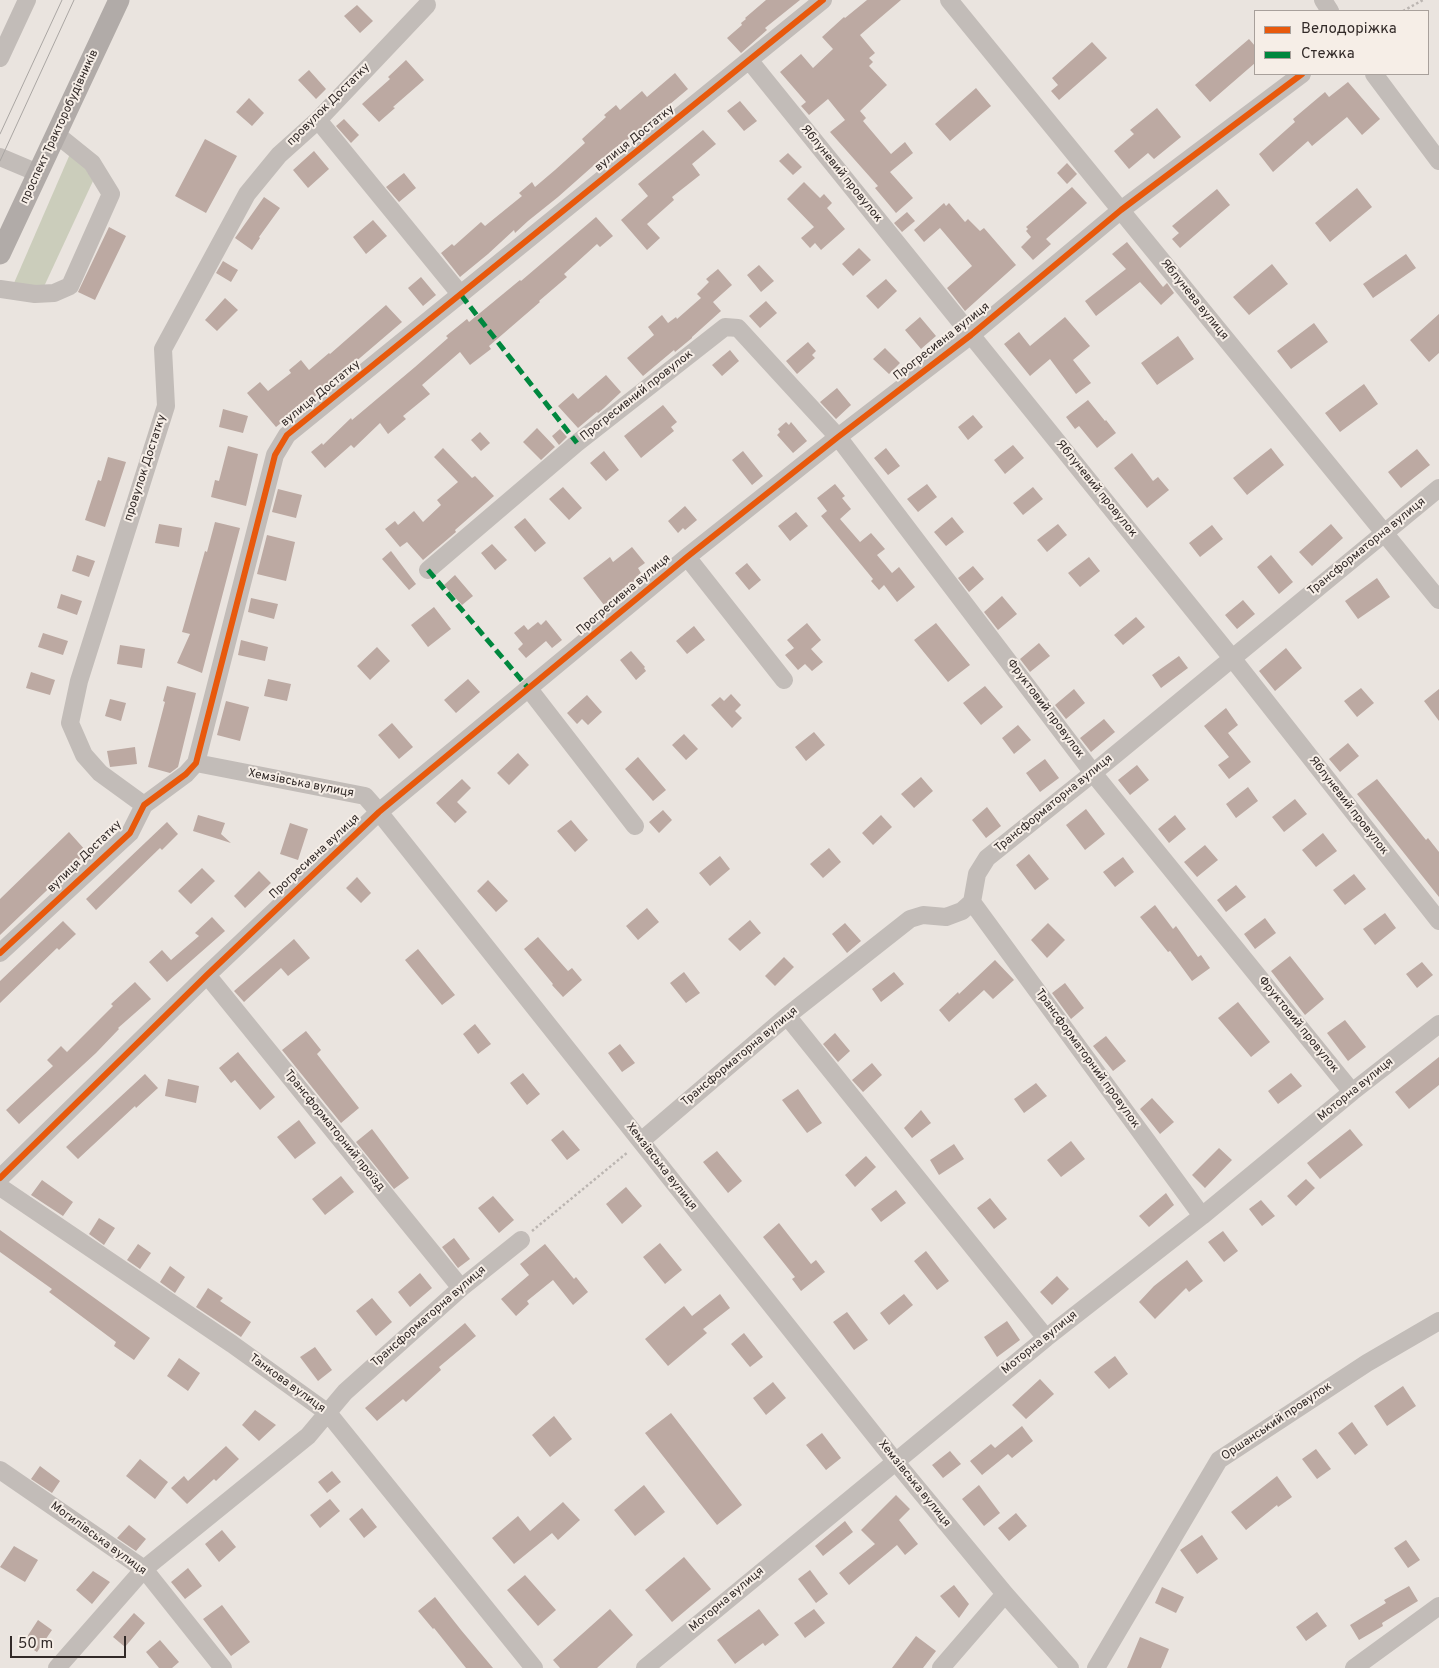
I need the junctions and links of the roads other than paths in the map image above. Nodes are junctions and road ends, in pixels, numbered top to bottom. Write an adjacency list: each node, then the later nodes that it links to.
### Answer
1 (27, 0): 6 (street)
2 (119, 0): 11 (main road, проспект Тракторобудівників)
3 (823, 0): 7 (street, вулиця Достатку)
4 (949, 0): 15 (street, Яблунева вулиця)
5 (427, 6): 10 (street, провулок Достатку)
6 (0, 58)
7 (749, 60): 18 (street, вулиця Достатку); 19 (street, Яблуневий провулок)
8 (1301, 75): 15 (street, Прогресивна вулиця)
9 (1375, 75): 13 (street)
10 (318, 120): 18 (street); 31 (street, провулок Достатку)
11 (56, 134): 14 (main road, проспект Тракторобудівників); 17 (street)
12 (0, 157): 14 (street)
13 (1439, 161)
14 (38, 173): 16 (main road, проспект Тракторобудівників)
15 (1121, 210): 19 (street, Прогресивна вулиця); 22 (street, Яблунева вулиця)
16 (0, 254)
17 (0, 289)
18 (461, 295): 29 (street, вулиця Достатку)
19 (971, 335): 20 (street, Прогресивна вулиця); 26 (street, Яблуневий провулок)
20 (838, 437): 23 (street, Прогресивна вулиця); 24 (street, Прогресивний провулок); 30 (street, Фруктовий провулок)
21 (1439, 488): 22 (street, Трансформаторна вулиця)
22 (1384, 533): 25 (street, Яблунева вулиця); 26 (street, Трансформаторна вулиця)
23 (687, 557): 27 (street); 28 (street, Прогресивна вулиця)
24 (428, 570)
25 (1439, 600)
26 (1232, 658): 30 (street, Трансформаторна вулиця); 35 (street, Яблуневий провулок)
27 (784, 680)
28 (529, 689): 32 (street, Прогресивна вулиця); 33 (street)
29 (196, 763): 31 (street, вулиця Достатку); 32 (street, Хемзівська вулиця)
30 (1093, 772): 34 (street, Трансформаторна вулиця); 40 (street, Фруктовий провулок)
31 (144, 805): 36 (street, вулиця Достатку)
32 (379, 812): 37 (street, Прогресивна вулиця); 41 (street, Хемзівська вулиця)
33 (635, 826)
34 (972, 902): 38 (street, Трансформаторна вулиця); 44 (street, Трансформаторний провулок)
35 (1439, 921)
36 (0, 953)
37 (207, 975): 42 (street, Прогресивна вулиця); 46 (street, Трансформаторний проїзд)
38 (787, 1016): 41 (street, Трансформаторна вулиця); 48 (street)
39 (1439, 1024): 40 (street, Моторна вулиця)
40 (1352, 1092): 44 (street, Моторна вулиця)
41 (641, 1142): 50 (street, Хемзівська вулиця)
42 (0, 1178)
43 (0, 1187): 49 (street, Танкова вулиця)
44 (1202, 1216): 48 (street, Моторна вулиця)
45 (520, 1240): 46 (street, Трансформаторна вулиця)
46 (461, 1288): 49 (street, Трансформаторна вулиця)
47 (1439, 1321): 61 (street, Оршанський провулок)
48 (1046, 1338): 50 (street, Моторна вулиця)
49 (328, 1413): 52 (street, Трансформаторна вулиця); 57 (street, Танкова вулиця)
50 (895, 1462): 53 (street, Хемзівська вулиця); 58 (street, Моторна вулиця)
51 (0, 1470): 52 (street, Могилівська вулиця)
52 (144, 1569): 55 (street, Трансформаторна вулиця); 56 (street, Могилівська вулиця)
53 (1005, 1594): 59 (street); 60 (street, Хемзівська вулиця)
54 (1439, 1606): 62 (street)
55 (57, 1668)
56 (223, 1668)
57 (534, 1668)
58 (645, 1668)
59 (941, 1668)
60 (1070, 1668)
61 (1096, 1668)
62 (1354, 1668)

